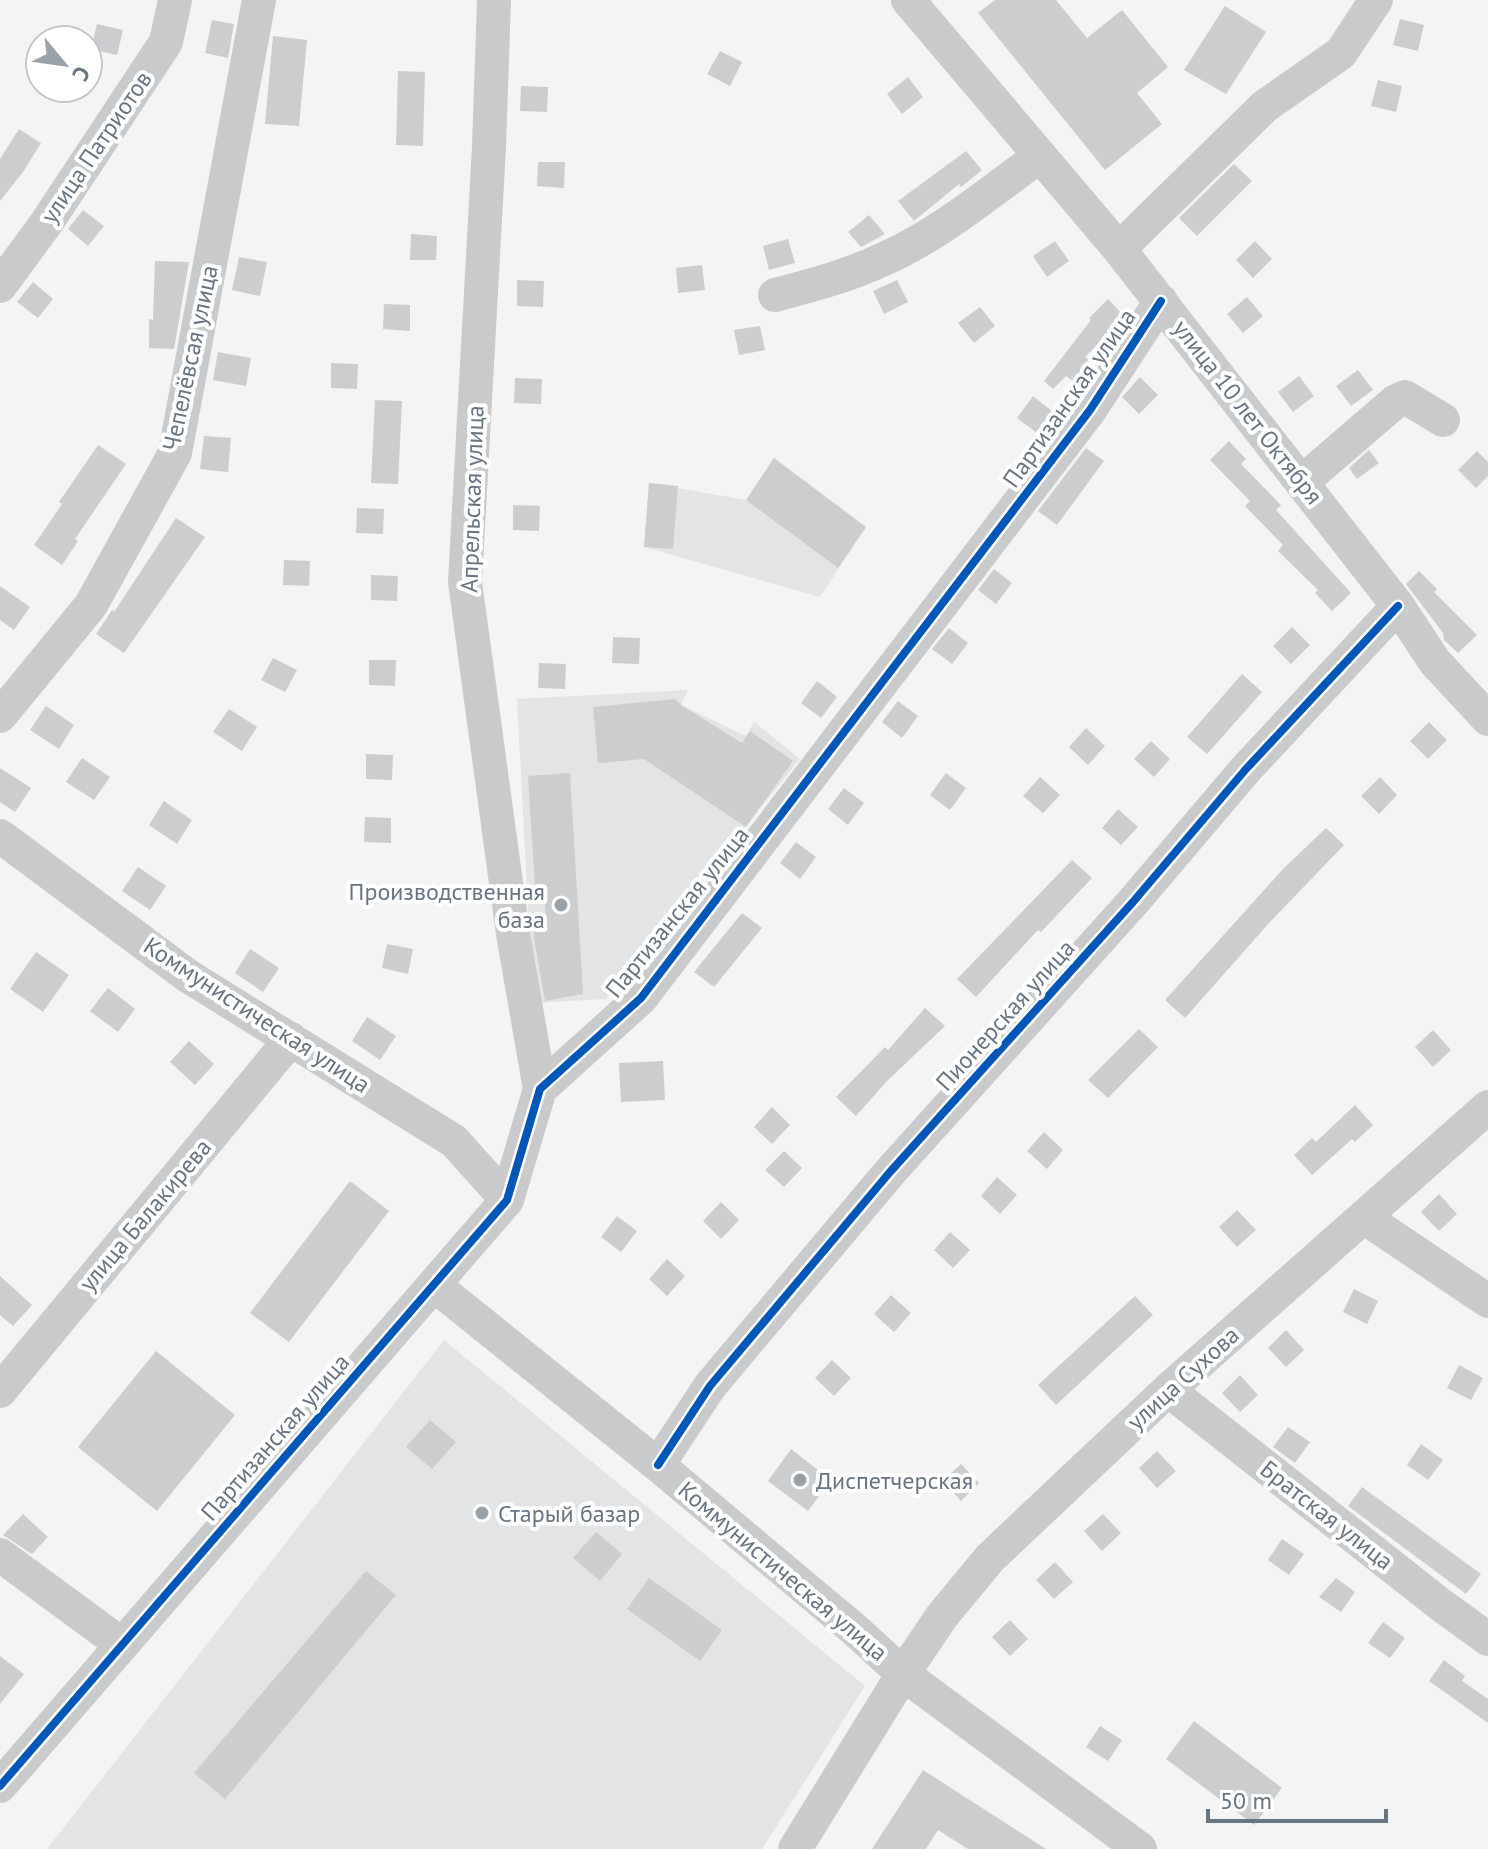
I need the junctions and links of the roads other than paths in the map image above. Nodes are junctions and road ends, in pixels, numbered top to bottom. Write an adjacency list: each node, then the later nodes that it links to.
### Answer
1 (175, 0): 8 (street, улица Патриотов)
2 (259, 0): 14 (street, Чепелёвсая улица)
3 (494, 0): 18 (street, Апрельская улица)
4 (908, 0): 6 (street, улица 10 лет Октября)
5 (1376, 0): 7 (street)
6 (1040, 156): 7 (street, улица 10 лет Октября); 9 (street)
7 (1119, 249): 10 (street, улица 10 лет Октября)
8 (0, 286)
9 (775, 295)
10 (1161, 301): 12 (street, улица 10 лет Октября); 18 (street, Партизанская улица)
11 (1443, 420): 12 (street)
12 (1302, 482): 13 (street, улица 10 лет Октября)
13 (1398, 606): 15 (street, улица 10 лет Октября); 26 (street, Пионерская улица)
14 (0, 716)
15 (1488, 719)
16 (0, 836): 17 (street, Коммунистическая улица)
17 (291, 1039): 20 (street, Коммунистическая улица); 25 (street, улица Балакирева)
18 (540, 1089): 20 (street, Партизанская улица)
19 (1488, 1107): 21 (street, улица Сухова)
20 (507, 1200): 22 (street, Партизанская улица)
21 (1365, 1218): 23 (street); 24 (street, улица Сухова)
22 (434, 1285): 26 (street, Коммунистическая улица); 29 (street, Партизанская улица)
23 (1488, 1301)
24 (1168, 1390): 28 (street, Братская улица); 30 (street, улица Сухова)
25 (0, 1391)
26 (658, 1465): 30 (street, Коммунистическая улица)
27 (0, 1555): 29 (street)
28 (1488, 1639)
29 (121, 1644): 31 (street, Партизанская улица)
30 (903, 1674): 32 (street, улица Сухова); 33 (street, Коммунистическая улица)
31 (0, 1786)
32 (795, 1849)
33 (1140, 1849)

